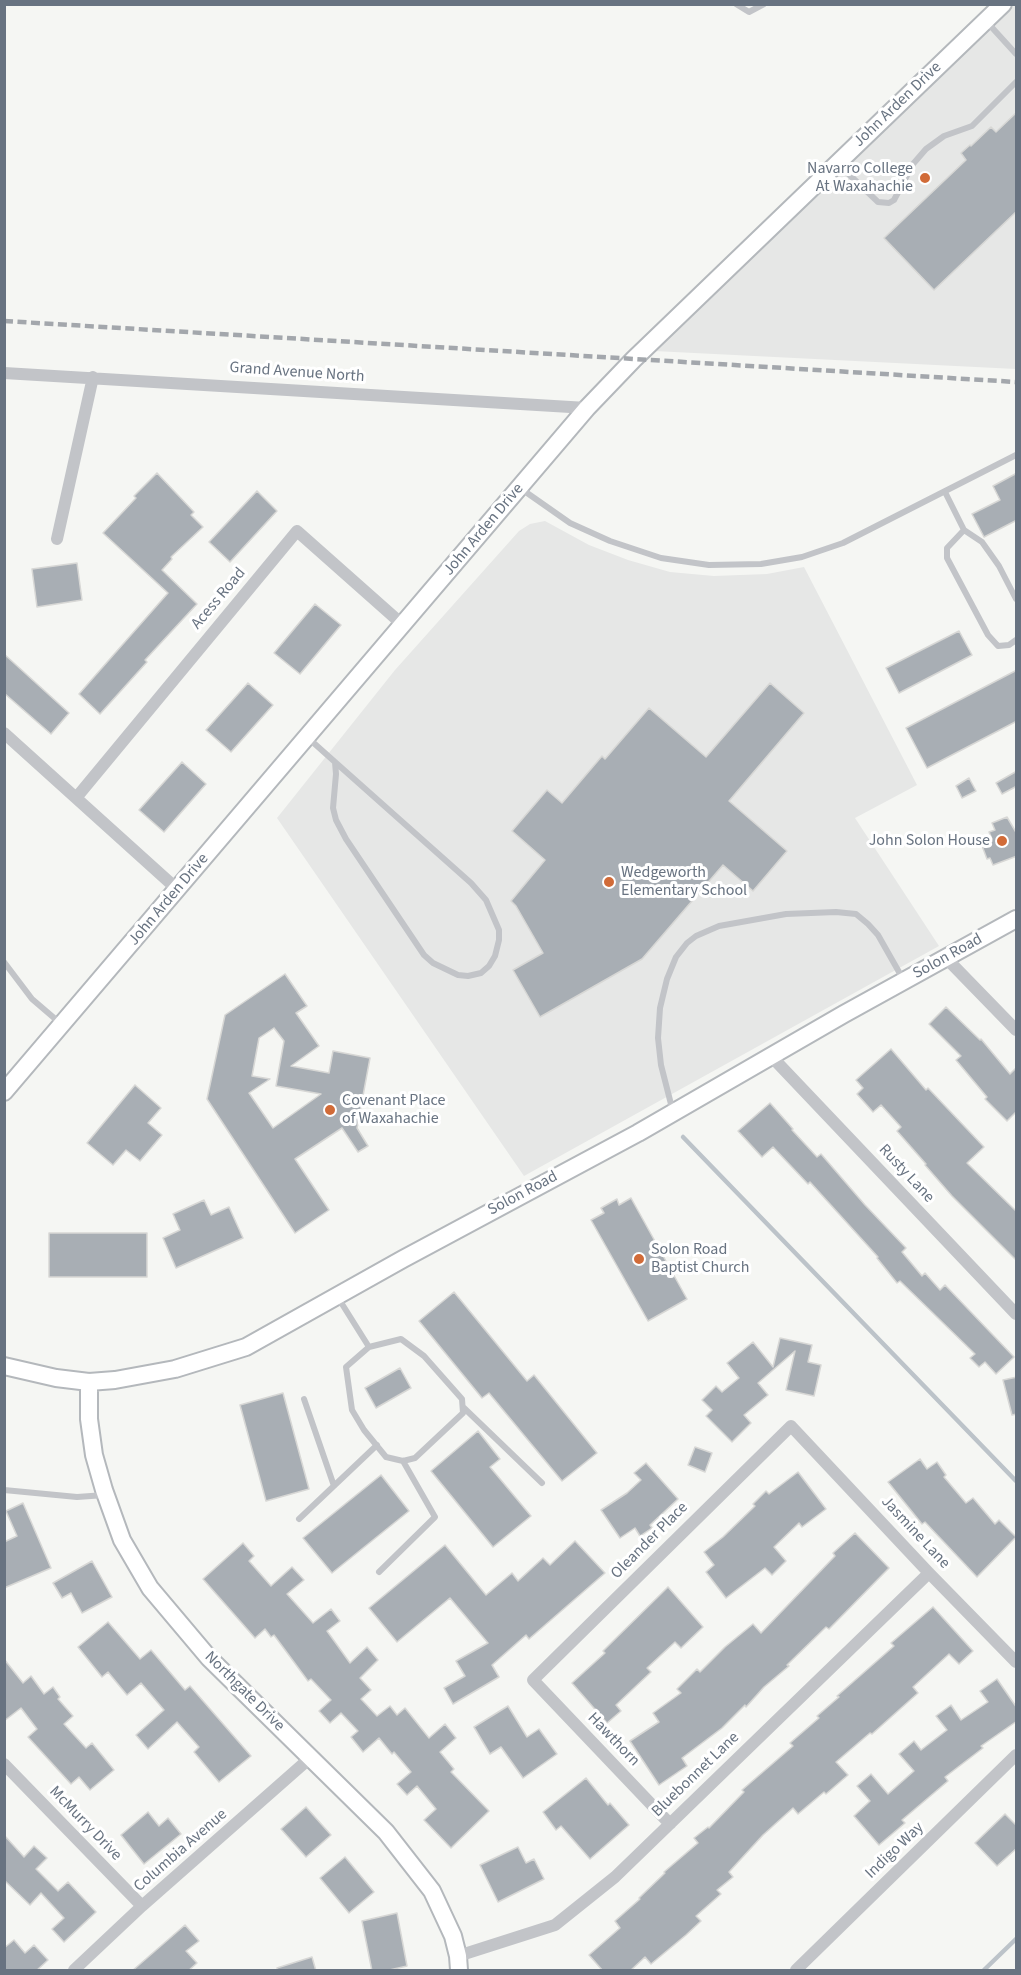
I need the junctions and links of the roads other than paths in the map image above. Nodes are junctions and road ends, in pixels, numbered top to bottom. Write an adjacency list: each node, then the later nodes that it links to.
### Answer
1 (736, 4): 2 (lane)
2 (764, 4)
3 (1003, 4): 4 (street, John Arden Drive)
4 (986, 21): 5 (lane); 7 (street, John Arden Drive)
5 (1017, 54)
6 (1017, 82): 7 (lane)
7 (837, 163): 10 (street, John Arden Drive)
8 (4, 373): 9 (street, Grand Avenue North)
9 (93, 377): 10 (street, Grand Avenue North); 15 (street)
10 (587, 408): 12 (street, John Arden Drive)
11 (1017, 455): 13 (lane)
12 (520, 488): 13 (lane); 17 (street, John Arden Drive)
13 (945, 492): 14 (lane)
14 (964, 530): 16 (lane); 18 (lane)
15 (57, 539)
16 (1017, 599)
17 (403, 625): 20 (street, John Arden Drive); 22 (street, Acess Road)
18 (1017, 640)
19 (4, 733): 22 (street)
20 (306, 737): 21 (lane); 23 (street, John Arden Drive)
21 (335, 762): 21 (lane)
22 (76, 798): 23 (street)
23 (178, 890): 28 (street, John Arden Drive)
24 (1017, 919): 25 (street, Solon Road)
25 (946, 958): 27 (street, Solon Road); 29 (street)
26 (4, 962): 28 (lane)
27 (904, 981): 30 (street, Solon Road); 32 (lane)
28 (62, 1025): 31 (street, John Arden Drive)
29 (1017, 1030)
30 (771, 1056): 32 (street, Solon Road); 34 (street, Rusty Lane)
31 (4, 1092)
32 (673, 1113): 33 (street, Solon Road)
33 (337, 1296): 35 (lane); 37 (street, Solon Road)
34 (1017, 1314)
35 (369, 1347): 39 (lane); 41 (lane)
36 (4, 1366): 37 (street, Solon Road)
37 (89, 1382): 46 (street, Northgate Drive)
38 (304, 1399): 44 (lane)
39 (462, 1407): 42 (lane); 43 (lane)
40 (791, 1426): 49 (street, Jasmine Lane); 51 (street, Oleander Place)
41 (377, 1445): 42 (lane); 44 (lane)
42 (403, 1461): 48 (lane)
43 (542, 1483)
44 (334, 1486): 47 (lane)
45 (4, 1490): 46 (lane)
46 (106, 1495): 53 (street, Northgate Drive)
47 (299, 1519)
48 (379, 1572)
49 (929, 1573): 50 (street, Jasmine Lane); 55 (street, Bluebonnet Lane)
50 (1017, 1662)
51 (533, 1680): 55 (street, Hawthorn)
52 (1017, 1755): 59 (street, Indigo Way)
53 (310, 1758): 56 (street, Columbia Avenue); 57 (street, Northgate Drive)
54 (4, 1764): 56 (street, McMurry Drive)
55 (670, 1824): 57 (street, Bluebonnet Lane)
56 (142, 1906): 58 (street, Columbia Avenue)
57 (458, 1963)
58 (74, 1971)
59 (796, 1971)

